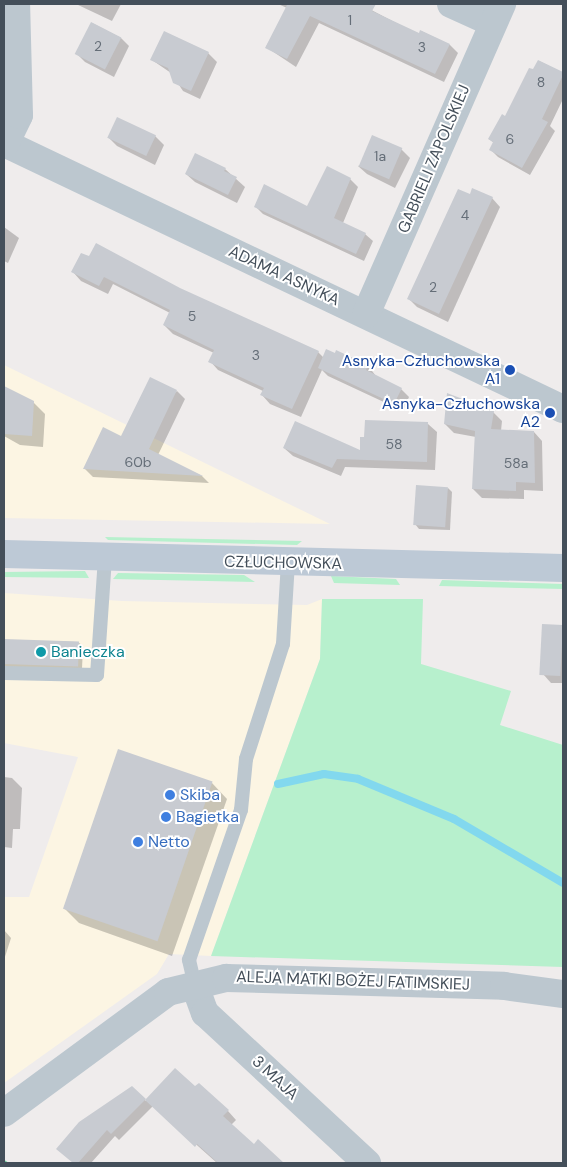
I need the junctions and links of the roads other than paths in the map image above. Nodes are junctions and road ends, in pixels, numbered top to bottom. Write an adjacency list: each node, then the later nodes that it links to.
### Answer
1 (16, 4): 4 (street)
2 (451, 4): 3 (street)
3 (497, 13): 5 (street, GABRIELI ZAPOLSKIEJ)
4 (5, 144): 5 (street, ADAMA ASNYKA)
5 (366, 314): 6 (street, ADAMA ASNYKA)
6 (563, 409)
7 (4, 554): 8 (main road, CZŁUCHOWSKA)
8 (105, 557): 9 (main road, CZŁUCHOWSKA); 11 (lane)
9 (288, 563): 10 (main road, CZŁUCHOWSKA); 12 (lane)
10 (563, 568)
11 (4, 673)
12 (196, 986): 13 (street, ALEJA MATKI BOŻEJ FATIMSKIEJ); 14 (street, ALEJA MATKI BOŻEJ FATIMSKIEJ); 15 (street, 3 MAJA)
13 (563, 994)
14 (4, 1113)
15 (367, 1163)

